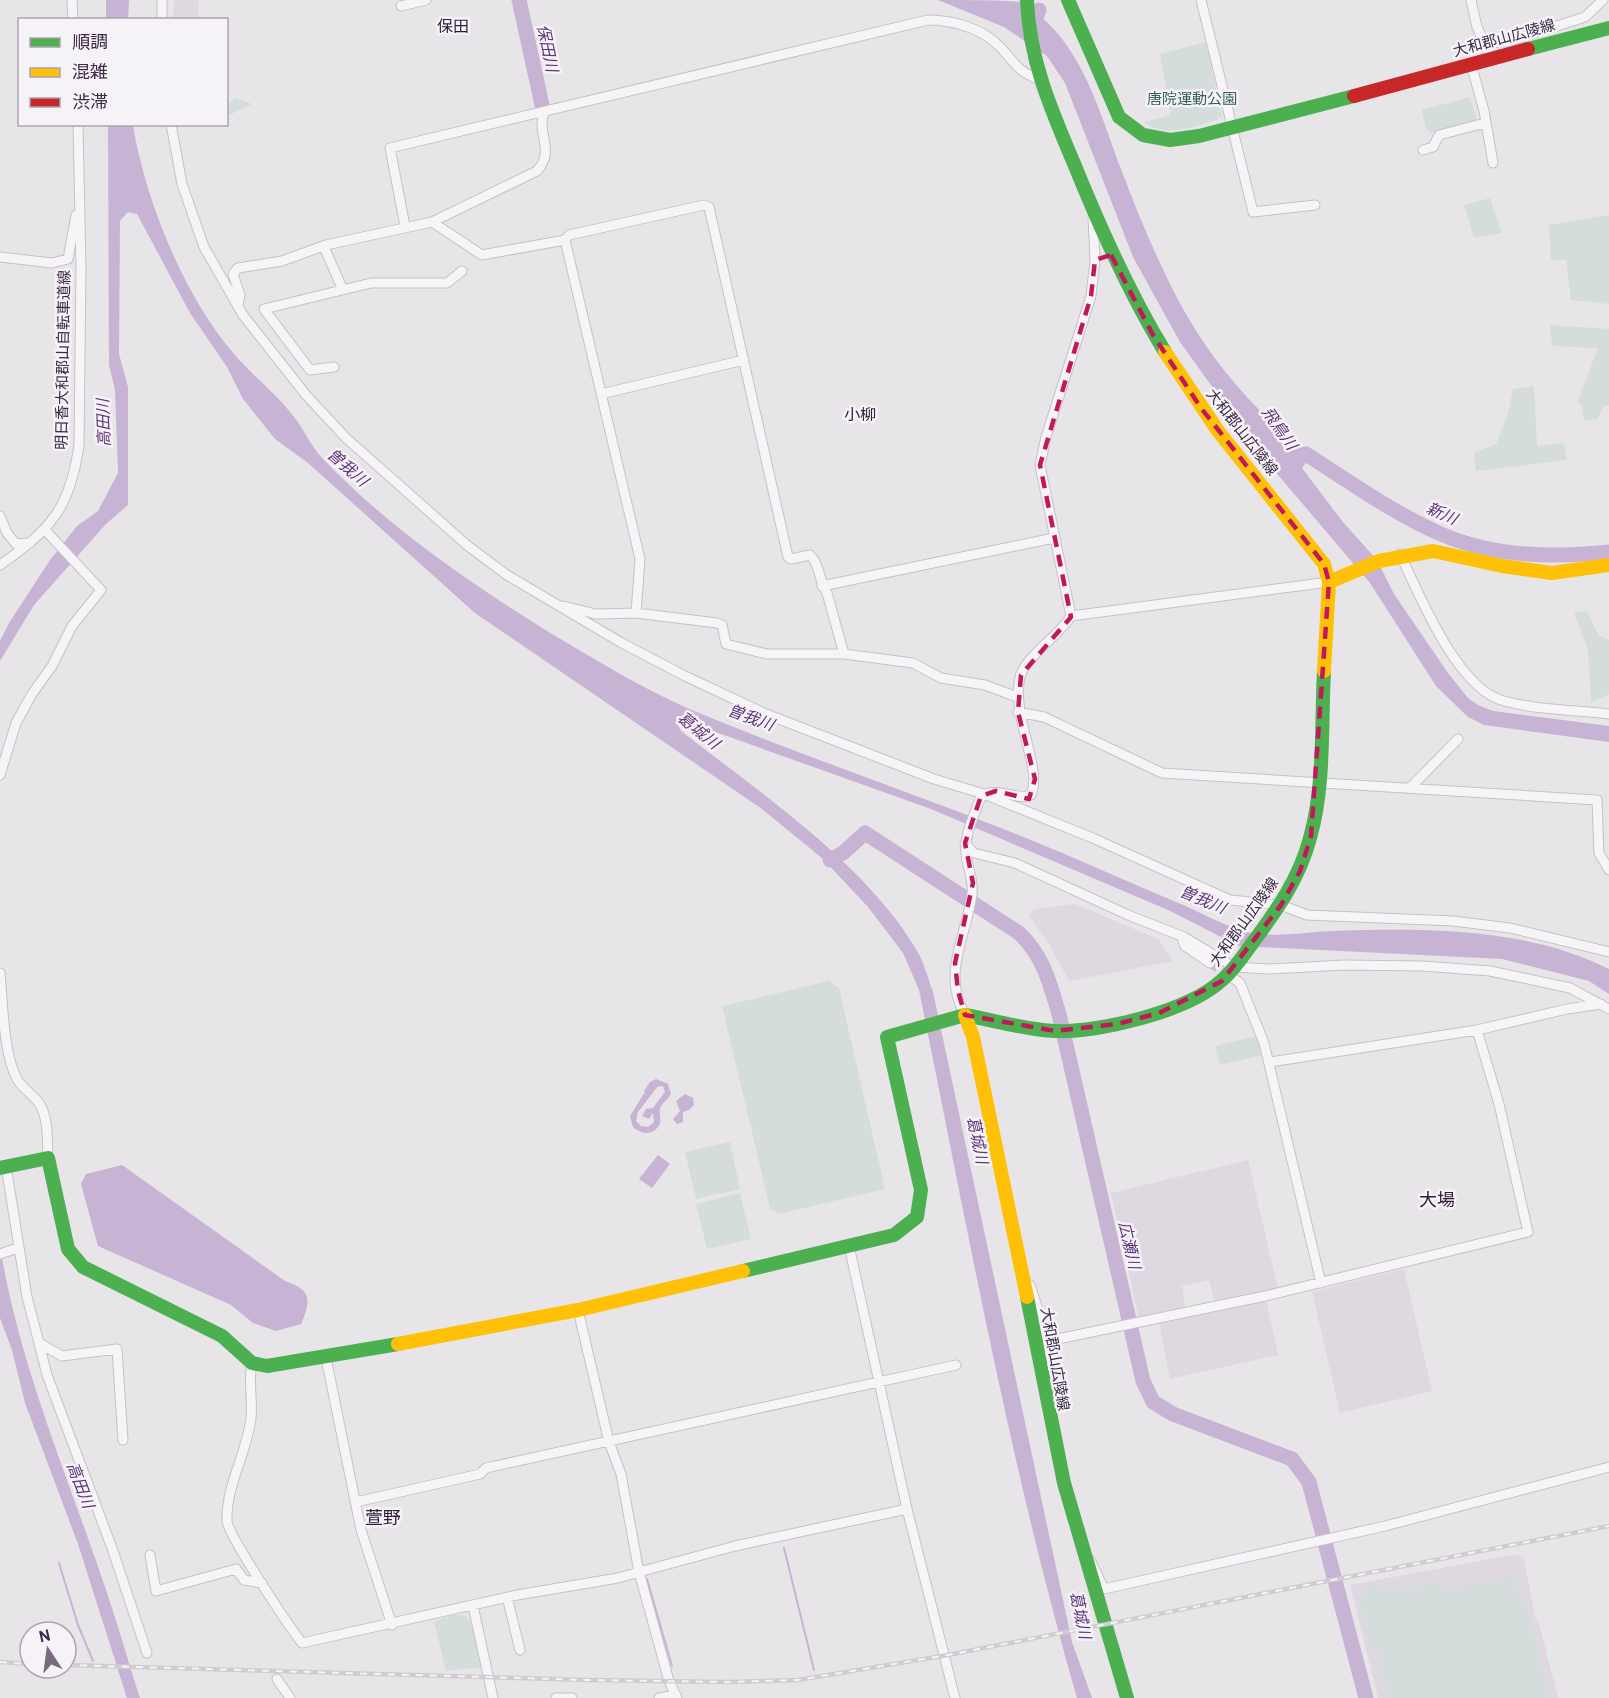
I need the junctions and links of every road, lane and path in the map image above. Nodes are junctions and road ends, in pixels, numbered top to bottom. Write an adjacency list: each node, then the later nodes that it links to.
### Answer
1 (72, 0): 11 (street)
2 (162, 0): 12 (street)
3 (426, 0): 9 (street)
4 (1027, 0): 18 (main road, 大和郡山広陵線)
5 (1068, 0): 23 (main road, 大和郡山広陵線)
6 (1201, 0): 23 (street)
7 (1471, 0): 15 (street)
8 (1603, 0): 10 (street)
9 (401, 6)
10 (1585, 17): 14 (street); 15 (street)
11 (73, 18)
12 (162, 18)
13 (1609, 28): 14 (main road, 大和郡山広陵線)
14 (1587, 34): 16 (main road, 大和郡山広陵線)
15 (1485, 43): 16 (street)
16 (1491, 59): 17 (main road, 大和郡山広陵線)
17 (1471, 64): 20 (street); 23 (main road, 大和郡山広陵線)
18 (1038, 74): 19 (street); 28 (main road, 大和郡山広陵線)
19 (544, 113): 29 (street); 30 (street)
20 (1485, 123): 24 (street); 25 (street)
21 (78, 126): 26 (street, 明日香大和郡山自転車道線)
22 (171, 126): 38 (street)
23 (1233, 127): 27 (street)
24 (1423, 150)
25 (1493, 162)
26 (80, 198): 34 (street); 43 (street, 明日香大和郡山自転車道線)
27 (1315, 205)
28 (1093, 211): 33 (main road, 大和郡山広陵線); 35 (street)
29 (432, 222): 30 (street); 31 (street)
30 (405, 226): 32 (street)
31 (565, 240): 39 (street); 41 (street)
32 (324, 247): 37 (street); 38 (street)
33 (1111, 255): 35 (street); 49 (main road, 大和郡山広陵線)
34 (0, 257)
35 (1095, 260): 44 (street)
36 (462, 271): 37 (street)
37 (344, 290): 40 (street)
38 (238, 306): 51 (street)
39 (744, 360): 41 (street); 50 (street)
40 (334, 367)
41 (602, 394): 52 (street)
42 (0, 516): 45 (street)
43 (47, 532): 45 (street, 明日香大和郡山自転車道線); 59 (street)
44 (1054, 538): 50 (street); 53 (street)
45 (30, 543): 48 (street, 明日香大和郡山自転車道線)
46 (1400, 554): 47 (main road); 49 (main road); 57 (street)
47 (1609, 565)
48 (0, 566)
49 (1329, 582): 53 (street); 60 (main road, 大和郡山広陵線)
50 (822, 586): 54 (street)
51 (560, 606): 52 (street); 62 (street)
52 (636, 613): 54 (street)
53 (1071, 616): 55 (street)
54 (844, 654): 55 (street)
55 (1017, 696): 56 (street)
56 (1018, 712): 60 (street); 62 (street)
57 (1609, 714)
58 (1458, 740): 61 (street)
59 (0, 775)
60 (1318, 783): 61 (street); 65 (main road, 大和郡山広陵線)
61 (1410, 788): 64 (street)
62 (983, 795): 63 (street); 65 (street)
63 (965, 843): 66 (street); 72 (street)
64 (1609, 870)
65 (1278, 909): 67 (street); 69 (main road, 大和郡山広陵線)
66 (1181, 936): 68 (street); 69 (street)
67 (1609, 952)
68 (1210, 963)
69 (1234, 969): 71 (street); 72 (main road, 大和郡山広陵線); 74 (street)
70 (0, 972): 75 (street)
71 (1605, 1006): 73 (street)
72 (961, 1017): 77 (main road); 79 (main road, 大和郡山広陵線)
73 (1477, 1030): 74 (street); 81 (street)
74 (1270, 1062): 81 (street)
75 (48, 1158): 76 (main road); 86 (main road)
76 (3, 1167): 78 (street)
77 (849, 1246): 82 (main road); 88 (street)
78 (15, 1249): 80 (street); 84 (street)
79 (1019, 1251): 83 (street); 89 (main road, 大和郡山広陵線)
80 (0, 1254)
81 (1321, 1283): 83 (street)
82 (578, 1310): 85 (main road); 91 (street)
83 (1048, 1341): 89 (street)
84 (39, 1343): 90 (street); 103 (street)
85 (326, 1358): 86 (main road); 93 (street)
86 (252, 1363): 98 (street)
87 (956, 1365): 88 (street)
88 (880, 1382): 91 (street); 94 (street)
89 (1050, 1422): 95 (main road, 大和郡山広陵線)
90 (123, 1440)
91 (609, 1442): 93 (street); 97 (street)
92 (1609, 1467): 95 (street)
93 (357, 1502): 101 (street)
94 (907, 1509): 97 (street); 111 (street)
95 (1080, 1539): 112 (main road, 大和郡山広陵線)
96 (150, 1555): 98 (street)
97 (639, 1572): 99 (street); 105 (street)
98 (262, 1582): 101 (street)
99 (507, 1597): 100 (street); 102 (street)
100 (473, 1606): 101 (street); 107 (street)
101 (392, 1625)
102 (520, 1650)
103 (147, 1653)
104 (277, 1679): 106 (street)
105 (676, 1697): 110 (street)
106 (290, 1698)
107 (493, 1698)
108 (556, 1698): 109 (street)
109 (572, 1698)
110 (659, 1698)
111 (955, 1698)
112 (1127, 1698)

